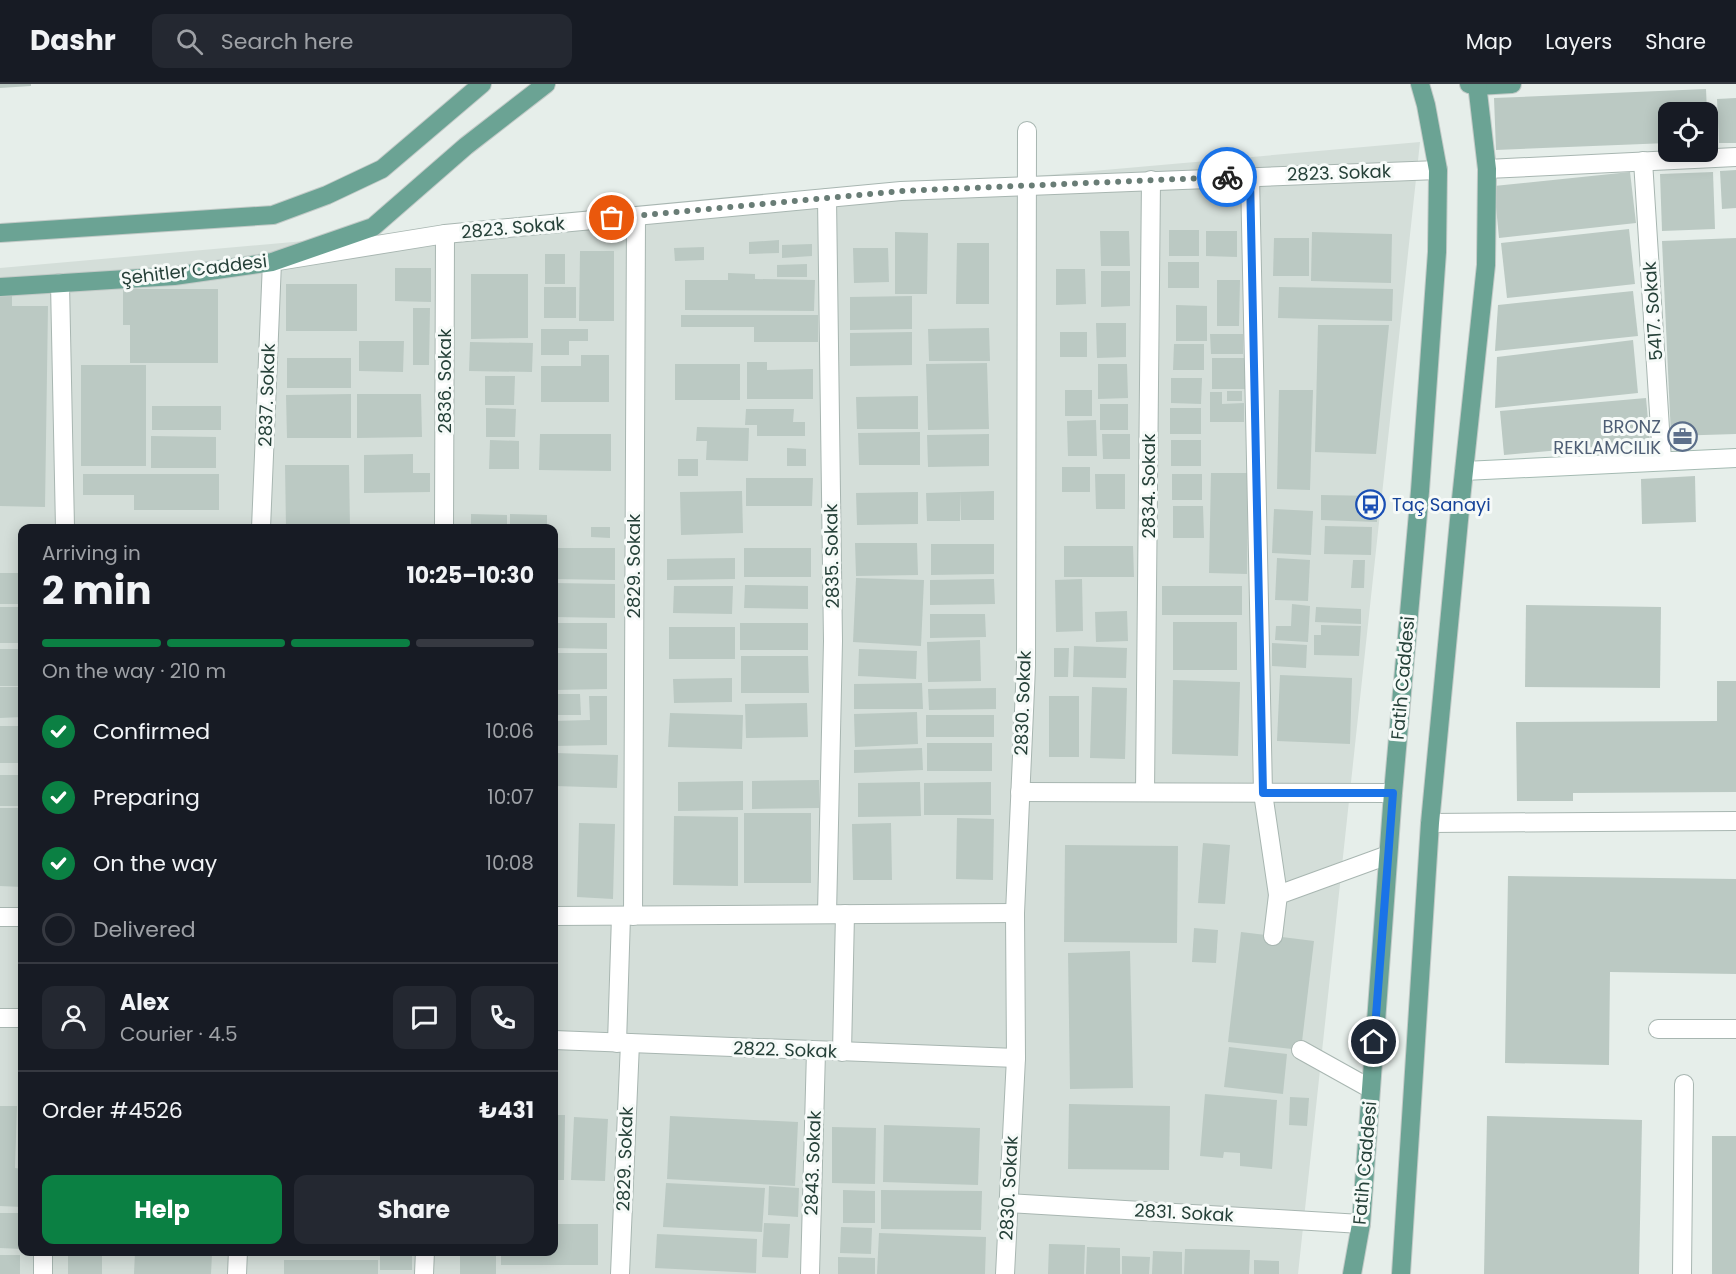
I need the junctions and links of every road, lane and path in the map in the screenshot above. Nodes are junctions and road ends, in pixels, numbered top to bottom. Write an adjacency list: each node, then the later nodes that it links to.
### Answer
1 (482, 84): 16 (main road)
2 (546, 84): 18 (main road, Şehitler Caddesi)
3 (1420, 84): 10 (main road, Fatih Caddesi)
4 (1512, 84): 5 (main road)
5 (1475, 85): 9 (main road)
6 (1027, 131): 13 (street, 2830. Sokak)
7 (1736, 157): 8 (street)
8 (1644, 161): 9 (street); 22 (street, 5417. Sokak)
9 (1487, 169): 23 (main road)
10 (1438, 170): 11 (street, 2823. Sokak); 30 (main road, Fatih Caddesi)
11 (1250, 176): 12 (street, 2823. Sokak); 29 (street)
12 (1151, 180): 13 (street, 2823. Sokak); 28 (street, 2834. Sokak)
13 (1027, 186): 14 (street, 2823. Sokak); 27 (street, 2830. Sokak)
14 (827, 198): 15 (street, 2823. Sokak); 36 (street, 2835. Sokak)
15 (636, 216): 17 (street, 2823. Sokak); 38 (street, 2829. Sokak)
16 (0, 233)
17 (445, 234): 18 (street, 2823. Sokak); 26 (street, 2836. Sokak)
18 (272, 262): 19 (main road, Şehitler Caddesi); 25 (street, 2837. Sokak)
19 (60, 283): 20 (main road, Şehitler Caddesi); 24 (street)
20 (0, 287)
21 (1736, 458): 22 (street)
22 (1662, 460): 23 (street)
23 (1464, 471): 32 (main road)
24 (65, 524)
25 (261, 524)
26 (444, 524)
27 (1020, 792): 28 (street); 35 (street, 2830. Sokak)
28 (1145, 792): 29 (street)
29 (1263, 793): 30 (street); 34 (street)
30 (1393, 793): 33 (main road, Fatih Caddesi)
31 (1736, 821): 32 (street)
32 (1430, 823): 66 (main road)
33 (1388, 855): 34 (street); 53 (main road, Fatih Caddesi)
34 (1278, 895): 41 (street)
35 (1015, 913): 36 (street); 51 (street, 2830. Sokak)
36 (836, 914): 38 (street); 50 (street, 2835. Sokak)
37 (558, 916): 38 (street)
38 (627, 916): 47 (street, 2829. Sokak)
39 (0, 917): 40 (street)
40 (18, 917)
41 (1273, 936)
42 (0, 1018): 43 (street)
43 (18, 1018)
44 (1658, 1029): 45 (street)
45 (1736, 1029)
46 (558, 1040): 47 (street, 2822. Sokak)
47 (623, 1043): 49 (street, 2822. Sokak); 62 (street, 2829. Sokak)
48 (1301, 1050): 53 (street)
49 (816, 1051): 50 (street, 2822. Sokak); 63 (street, 2843. Sokak)
50 (842, 1052): 51 (street, 2822. Sokak)
51 (1016, 1058): 54 (street, 2830. Sokak)
52 (1684, 1084): 67 (street)
53 (1371, 1089): 55 (main road, Fatih Caddesi)
54 (1008, 1203): 55 (street, 2831. Sokak); 64 (street, 2830. Sokak)
55 (1360, 1224): 65 (main road, Fatih Caddesi)
56 (44, 1256): 59 (street)
57 (238, 1256): 60 (street)
58 (424, 1256): 61 (street)
59 (42, 1274)
60 (237, 1274)
61 (424, 1274)
62 (621, 1274)
63 (810, 1274)
64 (1005, 1274)
65 (1352, 1274)
66 (1401, 1274)
67 (1682, 1274)

